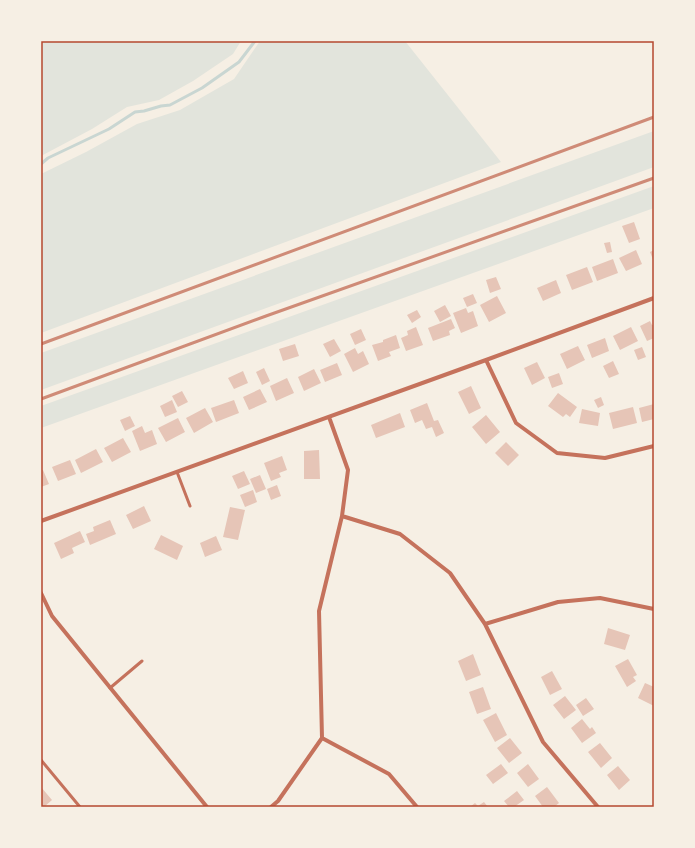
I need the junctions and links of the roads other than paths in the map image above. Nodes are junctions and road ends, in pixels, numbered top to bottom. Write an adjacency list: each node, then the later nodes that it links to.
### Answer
1 (654, 298): 2 (street)
2 (486, 360): 3 (street); 4 (street)
3 (329, 417): 5 (street); 7 (street)
4 (654, 446)
5 (177, 472): 6 (lane); 8 (street)
6 (190, 506)
7 (342, 516): 11 (street); 14 (street)
8 (41, 521)
9 (41, 593): 13 (street)
10 (654, 609): 11 (street)
11 (485, 624): 20 (street)
12 (142, 661): 13 (lane)
13 (110, 688): 17 (street)
14 (322, 738): 18 (street); 19 (street)
15 (41, 760): 16 (lane)
16 (80, 807)
17 (207, 807)
18 (271, 807)
19 (417, 807)
20 (598, 807)

